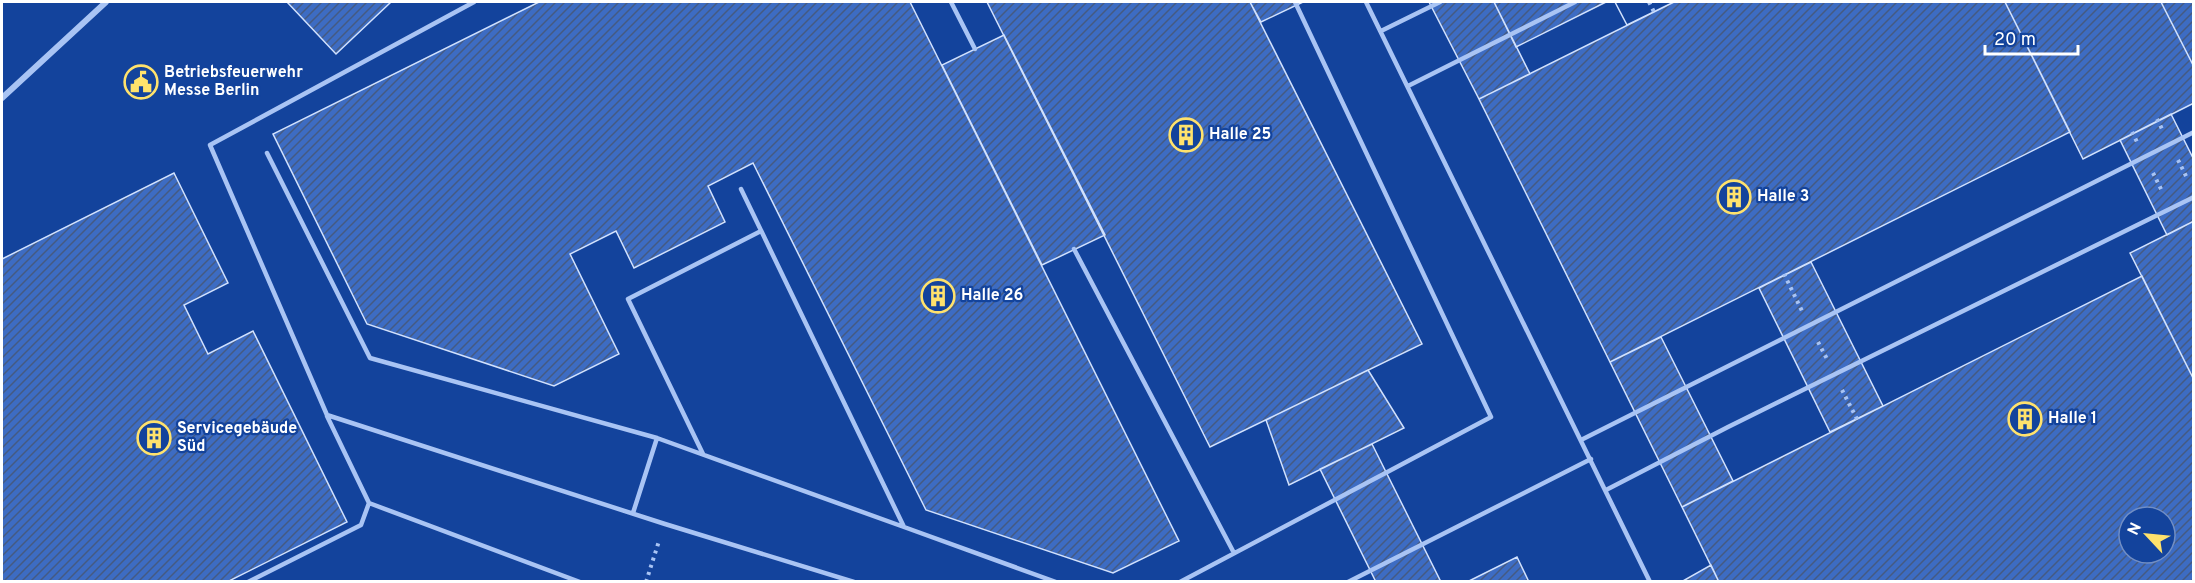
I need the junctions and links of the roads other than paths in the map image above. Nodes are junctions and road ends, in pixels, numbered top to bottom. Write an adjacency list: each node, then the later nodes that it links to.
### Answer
1 (106, 2): 11 (street)
2 (474, 2): 18 (lane)
3 (951, 2): 9 (lane)
4 (1295, 2): 27 (lane)
5 (1366, 2): 8 (lane)
6 (1440, 2): 8 (lane)
7 (1575, 2): 10 (lane)
8 (1381, 31): 10 (lane)
9 (975, 49)
10 (1408, 86): 20 (lane)
11 (2, 99)
12 (2193, 132): 20 (lane)
13 (267, 153): 19 (lane)
14 (741, 189): 16 (lane)
15 (2193, 197): 23 (lane)
16 (761, 231): 21 (lane); 26 (lane)
17 (1074, 249): 27 (lane)
18 (327, 415): 24 (lane); 25 (lane)
19 (657, 438): 21 (lane); 25 (lane)
20 (1581, 440): 22 (lane)
21 (703, 454): 26 (lane)
22 (1591, 459): 23 (lane); 33 (lane)
23 (1605, 490): 34 (lane)
24 (369, 503): 28 (lane); 29 (lane)
25 (633, 513): 30 (lane)
26 (904, 527): 31 (lane)
27 (1234, 553): 32 (lane)
28 (248, 582)
29 (580, 582)
30 (854, 582)
31 (1056, 582)
32 (1180, 582)
33 (1348, 582)
34 (1650, 582)

